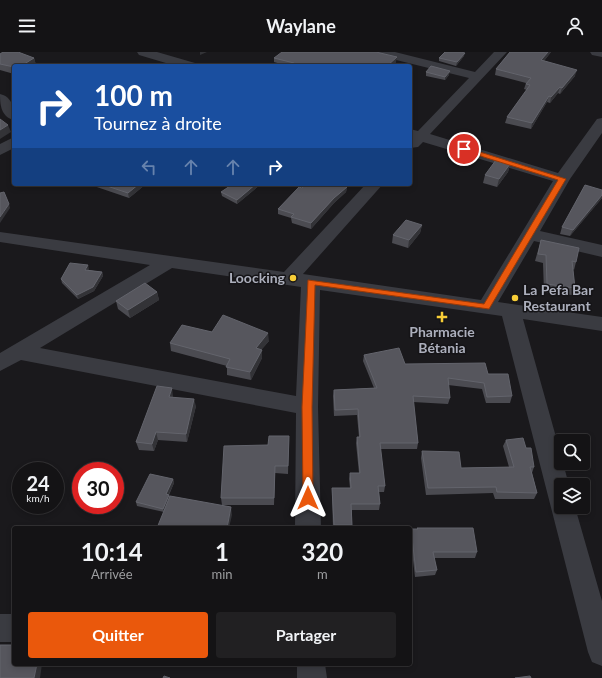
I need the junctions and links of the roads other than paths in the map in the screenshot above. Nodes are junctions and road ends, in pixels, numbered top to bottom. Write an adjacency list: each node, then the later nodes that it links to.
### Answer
1 (143, 52): 6 (street)
2 (380, 52): 9 (street)
3 (501, 52): 9 (street)
4 (596, 52): 5 (street)
5 (602, 53)
6 (160, 54): 7 (street); 8 (street)
7 (143, 64)
8 (185, 64)
9 (476, 76): 13 (street)
10 (0, 98): 11 (street)
11 (12, 113)
12 (602, 122): 18 (street)
13 (416, 134): 18 (street)
14 (12, 143): 15 (street)
15 (0, 150)
16 (0, 154): 17 (street)
17 (12, 159)
18 (562, 179): 20 (street)
19 (368, 186): 24 (street)
20 (528, 234): 22 (street); 26 (street)
21 (0, 237): 23 (street)
22 (602, 251)
23 (170, 261): 24 (street); 29 (street)
24 (288, 279): 25 (street)
25 (311, 282): 26 (street); 31 (street)
26 (486, 307): 27 (street)
27 (511, 312): 28 (street); 32 (street)
28 (602, 324)
29 (19, 352): 30 (street); 31 (street)
30 (0, 363)
31 (307, 407): 34 (street)
32 (555, 478)
33 (565, 514): 37 (street)
34 (308, 526)
35 (0, 628): 36 (street)
36 (12, 628)
37 (602, 652)
38 (311, 666): 39 (street)
39 (312, 678)

